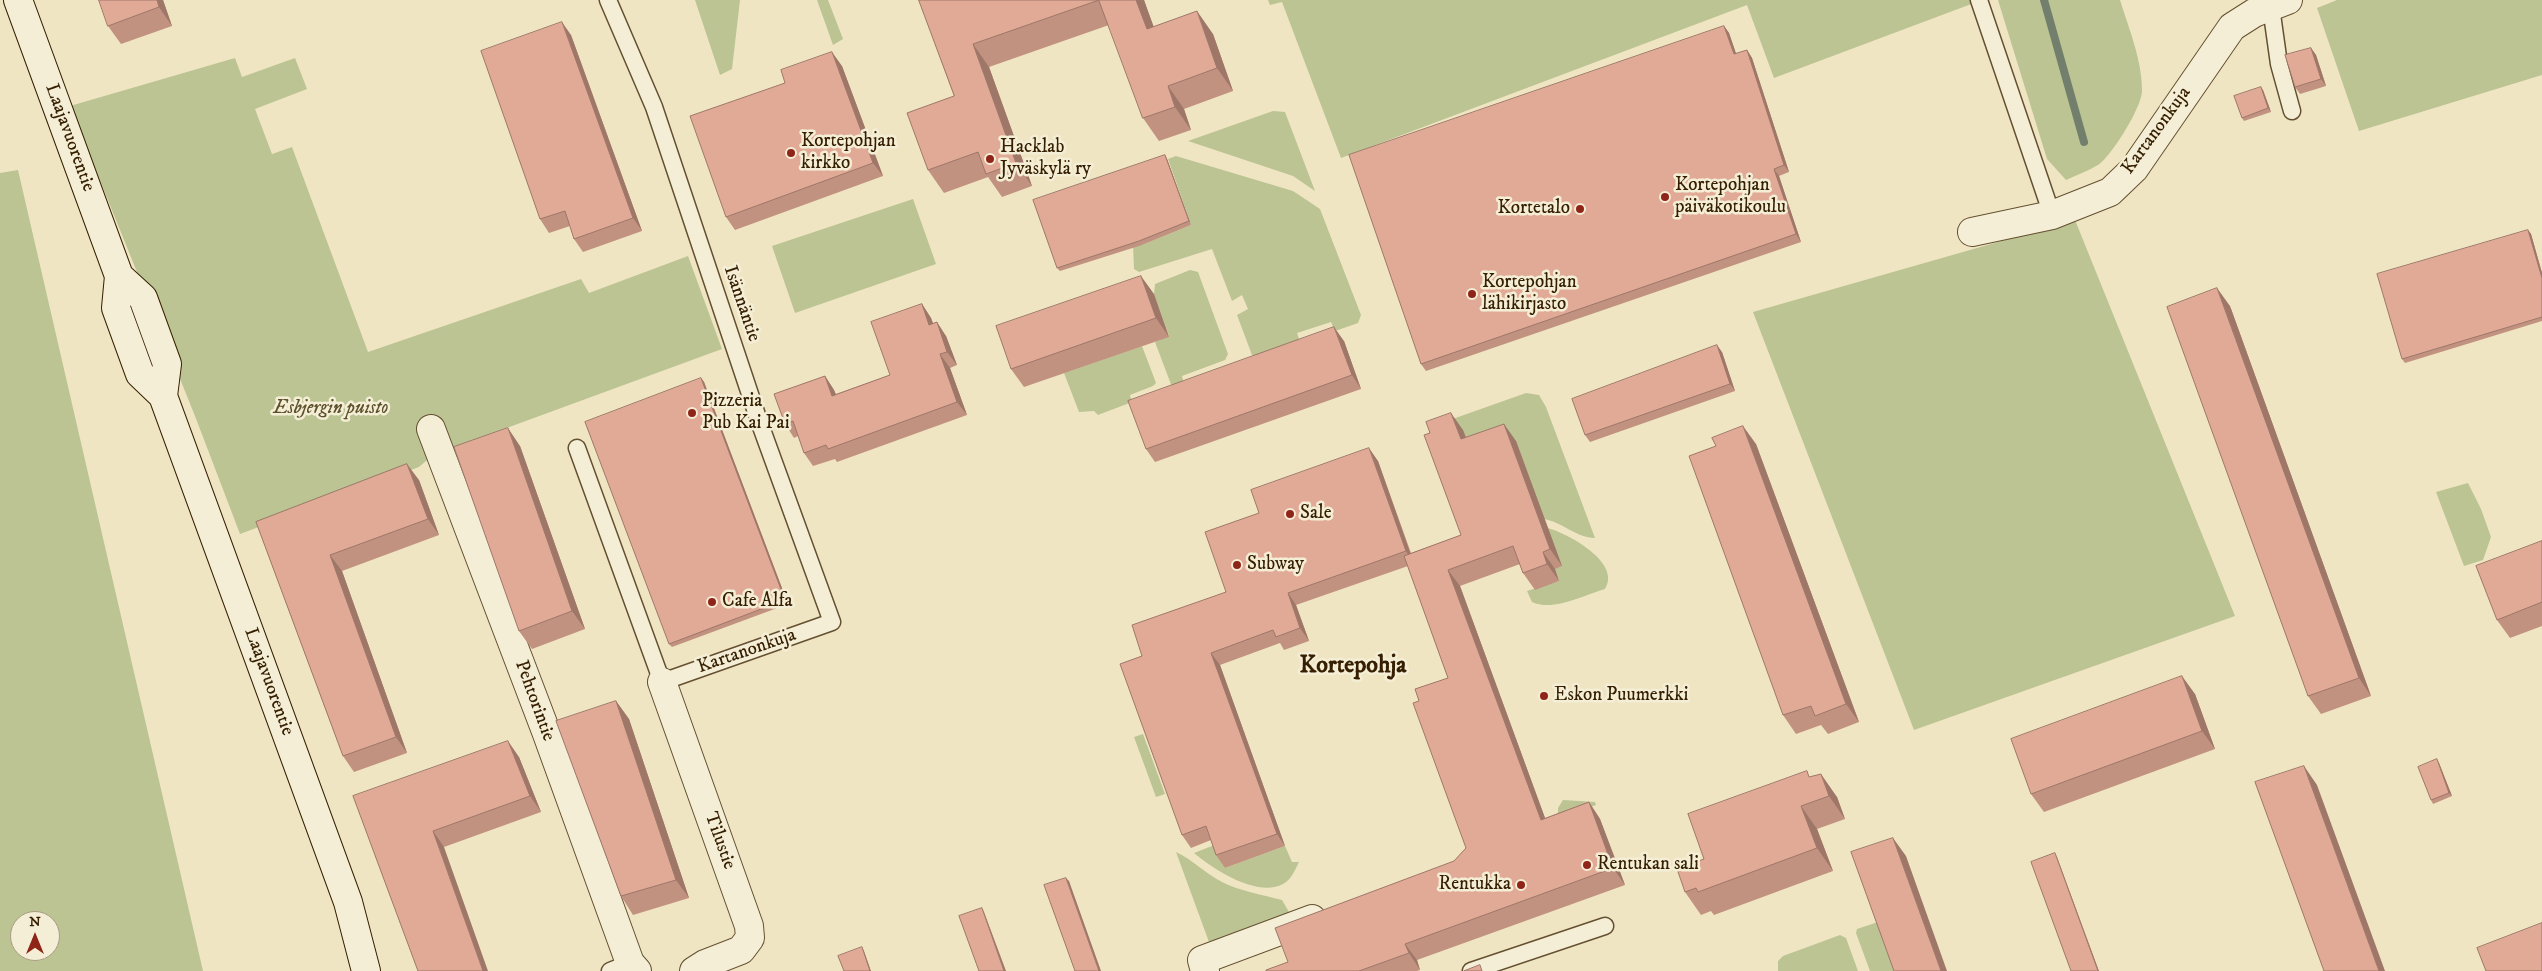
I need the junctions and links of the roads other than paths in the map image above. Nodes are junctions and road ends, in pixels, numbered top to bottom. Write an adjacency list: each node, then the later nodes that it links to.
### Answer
1 (18, 0): 16 (street, Laajavuorentie)
2 (608, 0): 10 (lane, Isännäntie)
3 (1979, 0): 6 (lane)
4 (2277, 2): 5 (lane); 6 (street, Kartanonkuja)
5 (2292, 111)
6 (2052, 215): 7 (street, Kartanonkuja)
7 (1972, 232)
8 (431, 429): 15 (street, Pehtorintie)
9 (577, 448): 11 (lane)
10 (832, 622): 11 (lane, Kartanonkuja)
11 (662, 682): 17 (street, Tilustie)
12 (1337, 910): 14 (street)
13 (1605, 926): 18 (lane)
14 (1204, 966)
15 (626, 968)
16 (366, 971)
17 (694, 971)
18 (1471, 971)

